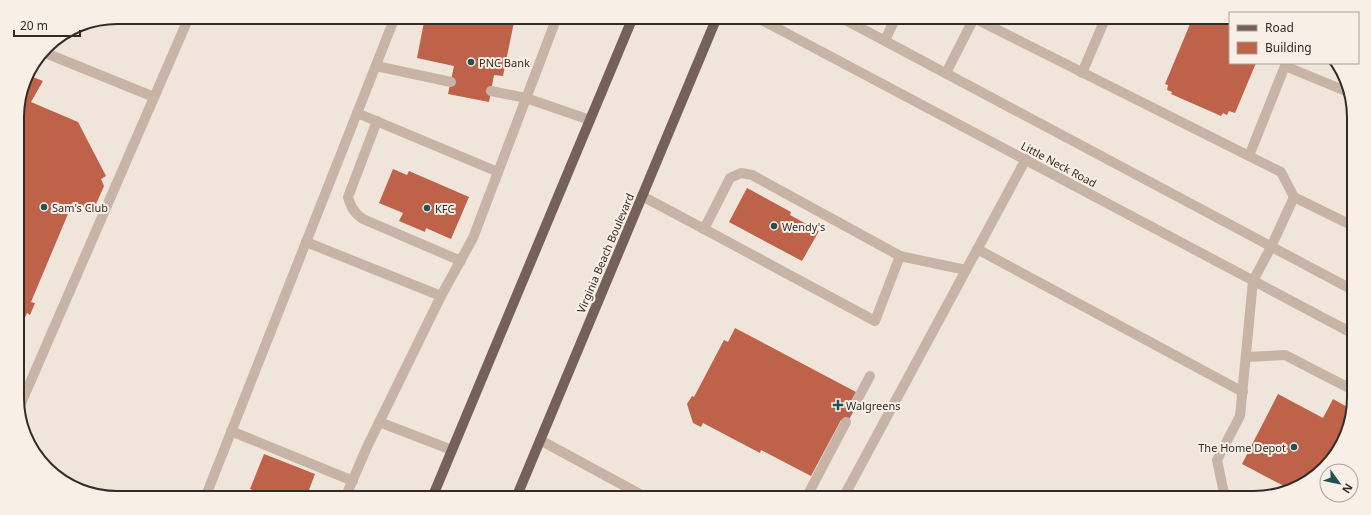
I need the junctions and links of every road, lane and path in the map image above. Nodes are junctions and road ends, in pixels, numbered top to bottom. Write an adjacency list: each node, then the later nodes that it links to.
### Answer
1 (186, 24): 20 (street)
2 (392, 24): 14 (street)
3 (554, 24): 21 (street)
4 (630, 24): 23 (main road)
5 (714, 24): 28 (main road, Virginia Beach Boulevard)
6 (769, 24): 26 (street, Little Neck Road)
7 (854, 24): 12 (street)
8 (893, 24): 12 (street)
9 (970, 24): 16 (street)
10 (987, 24): 15 (street)
11 (1103, 24): 15 (street)
12 (885, 40): 16 (street)
13 (48, 54): 20 (street)
14 (376, 66): 17 (street); 22 (street)
15 (1082, 72): 25 (street)
16 (946, 73): 33 (street)
17 (451, 82)
18 (1343, 90): 25 (street)
19 (491, 91): 21 (street)
20 (154, 97): 46 (street)
21 (526, 98): 23 (street); 27 (street)
22 (357, 113): 24 (street); 32 (street)
23 (590, 120): 52 (main road)
24 (377, 121): 27 (street); 36 (street)
25 (1249, 156): 29 (street)
26 (1026, 159): 34 (street); 38 (street, Little Neck Road)
27 (498, 172): 36 (street)
28 (642, 196): 31 (street); 51 (main road, Virginia Beach Boulevard)
29 (1294, 197): 30 (street); 33 (street)
30 (1347, 223)
31 (704, 229): 35 (street); 35 (street)
32 (306, 242): 40 (street); 50 (street)
33 (1271, 247): 38 (street); 39 (street)
34 (977, 249): 37 (street); 45 (street)
35 (900, 256): 37 (street)
36 (461, 261): 40 (street)
37 (966, 270): 60 (street)
38 (1253, 281): 41 (street, Little Neck Road); 42 (street)
39 (1347, 287)
40 (441, 296): 48 (street)
41 (1347, 330)
42 (1246, 357): 44 (street); 45 (street)
43 (870, 376): 47 (street)
44 (1347, 387)
45 (1243, 392): 61 (street)
46 (24, 396)
47 (855, 404)
48 (379, 422): 52 (street); 53 (street)
49 (846, 422): 59 (street)
50 (231, 431): 53 (street); 54 (street)
51 (540, 440): 57 (main road, Virginia Beach Boulevard); 58 (street)
52 (452, 450): 56 (main road)
53 (353, 481): 55 (street)
54 (208, 491)
55 (349, 491)
56 (435, 491)
57 (519, 491)
58 (634, 491)
59 (810, 491)
60 (847, 491)
61 (1224, 491)

